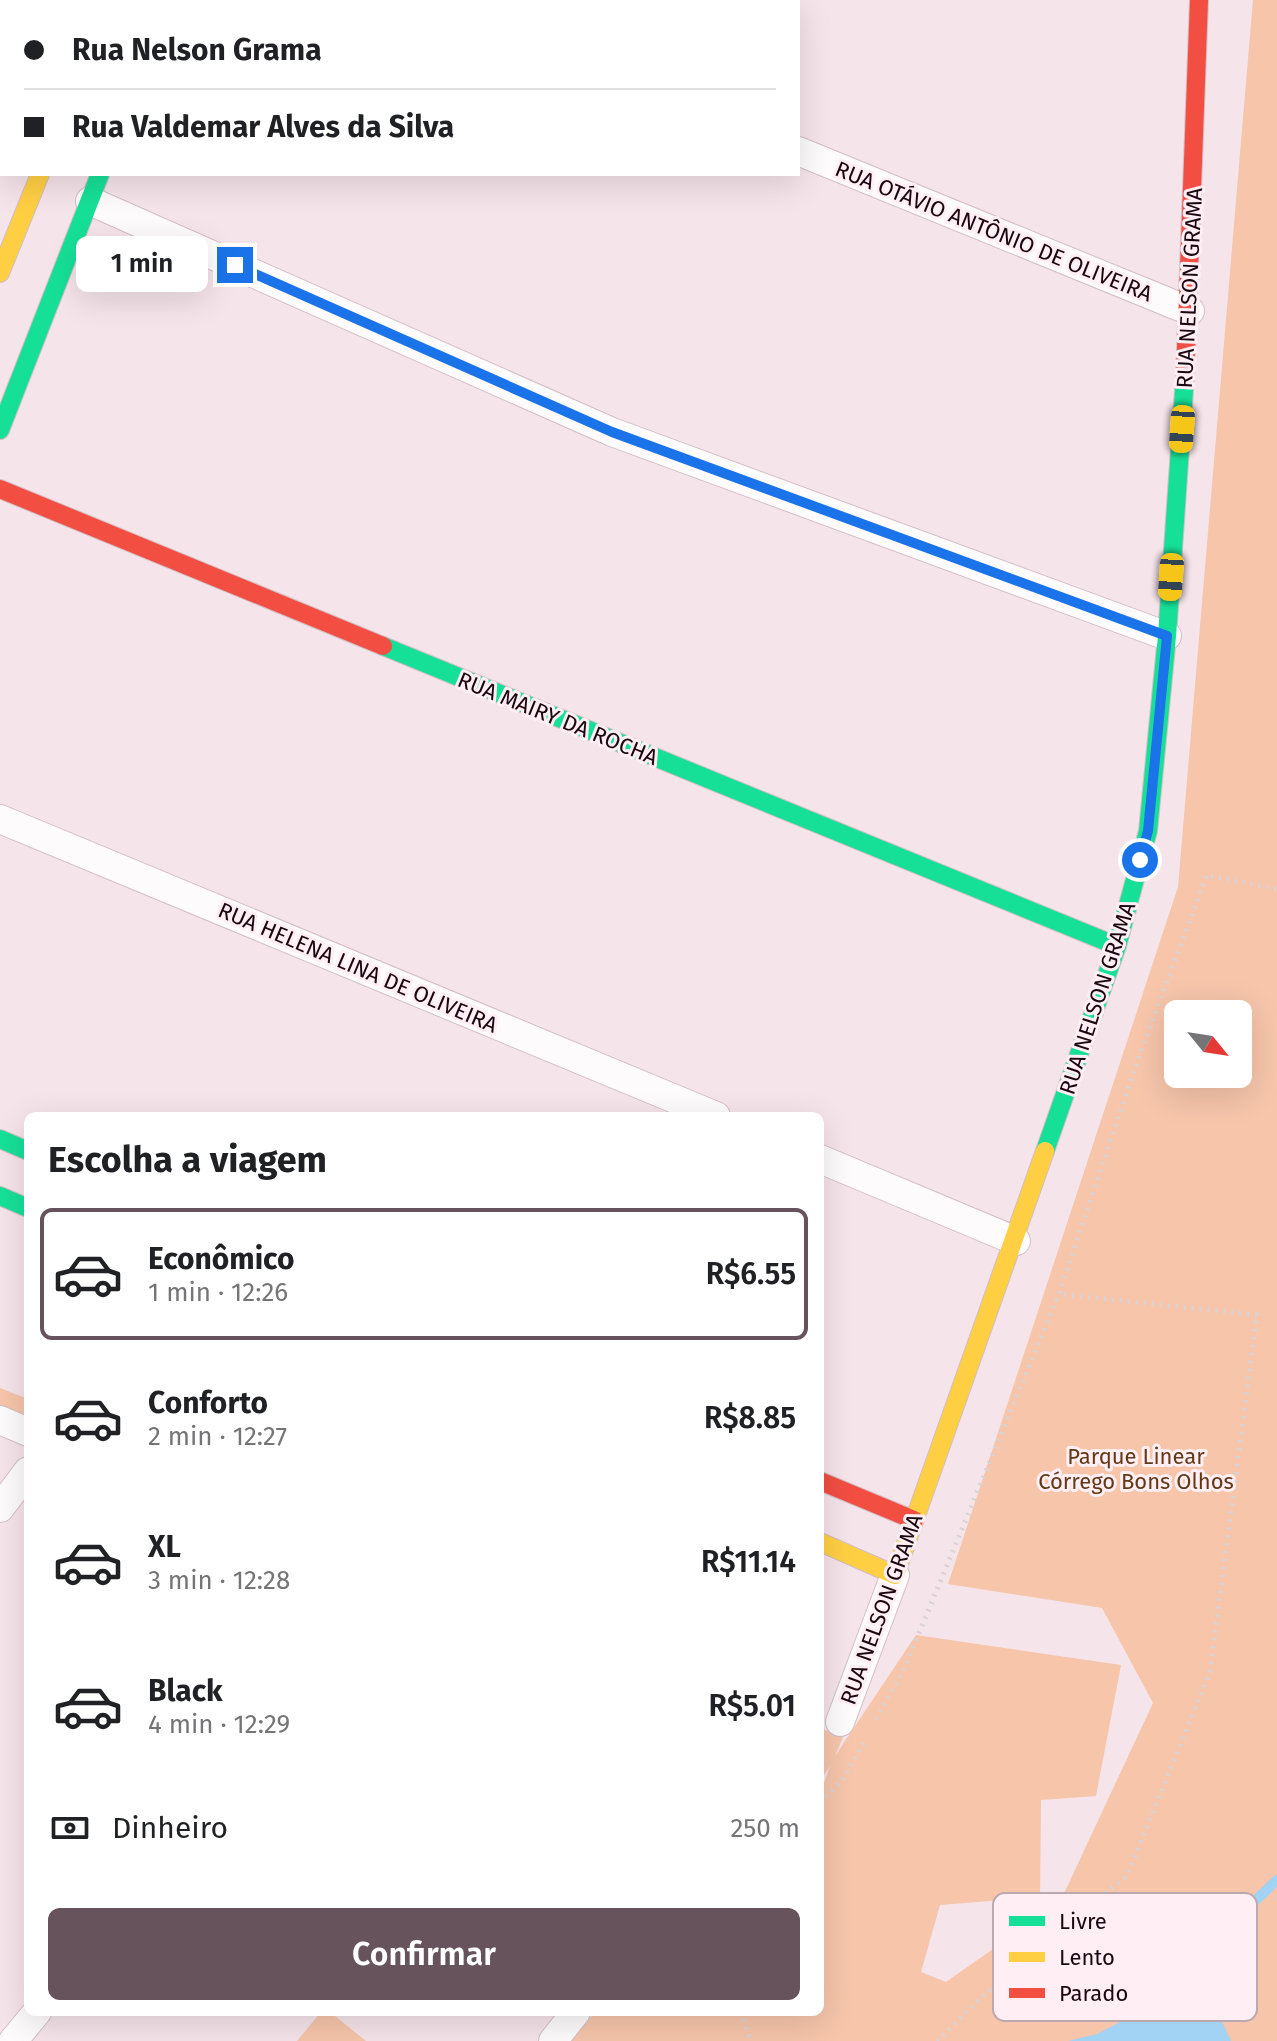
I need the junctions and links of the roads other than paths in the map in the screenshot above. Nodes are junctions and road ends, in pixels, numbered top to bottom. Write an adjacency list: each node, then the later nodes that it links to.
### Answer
1 (1199, 0): 7 (street, RUA NELSON GRAMA)
2 (800, 152): 7 (street, RUA OTÁVIO ANTÔNIO DE OLIVEIRA)
3 (39, 176): 6 (street)
4 (99, 176): 5 (street)
5 (90, 201): 8 (street); 10 (street)
6 (0, 273)
7 (1190, 311): 10 (street, RUA NELSON GRAMA)
8 (0, 430)
9 (0, 489): 12 (street, RUA MAIRY DA ROCHA)
10 (1167, 636): 12 (street, RUA NELSON GRAMA)
11 (0, 819): 13 (street, RUA HELENA LINA DE OLIVEIRA)
12 (1117, 946): 19 (street, RUA NELSON GRAMA)
13 (706, 1112)
14 (0, 1139): 15 (street)
15 (24, 1149)
16 (824, 1161): 19 (street)
17 (0, 1196): 18 (street)
18 (24, 1206)
19 (1016, 1241): 25 (street, RUA NELSON GRAMA)
20 (0, 1420): 21 (street)
21 (24, 1430)
22 (24, 1476): 24 (street)
23 (824, 1483): 25 (street)
24 (0, 1508)
25 (914, 1520): 27 (street, RUA NELSON GRAMA)
26 (824, 1544): 27 (street)
27 (895, 1575): 28 (street, RUA NELSON GRAMA)
28 (840, 1722)
29 (34, 2016): 31 (street)
30 (573, 2016): 32 (street)
31 (13, 2041)
32 (553, 2041)

